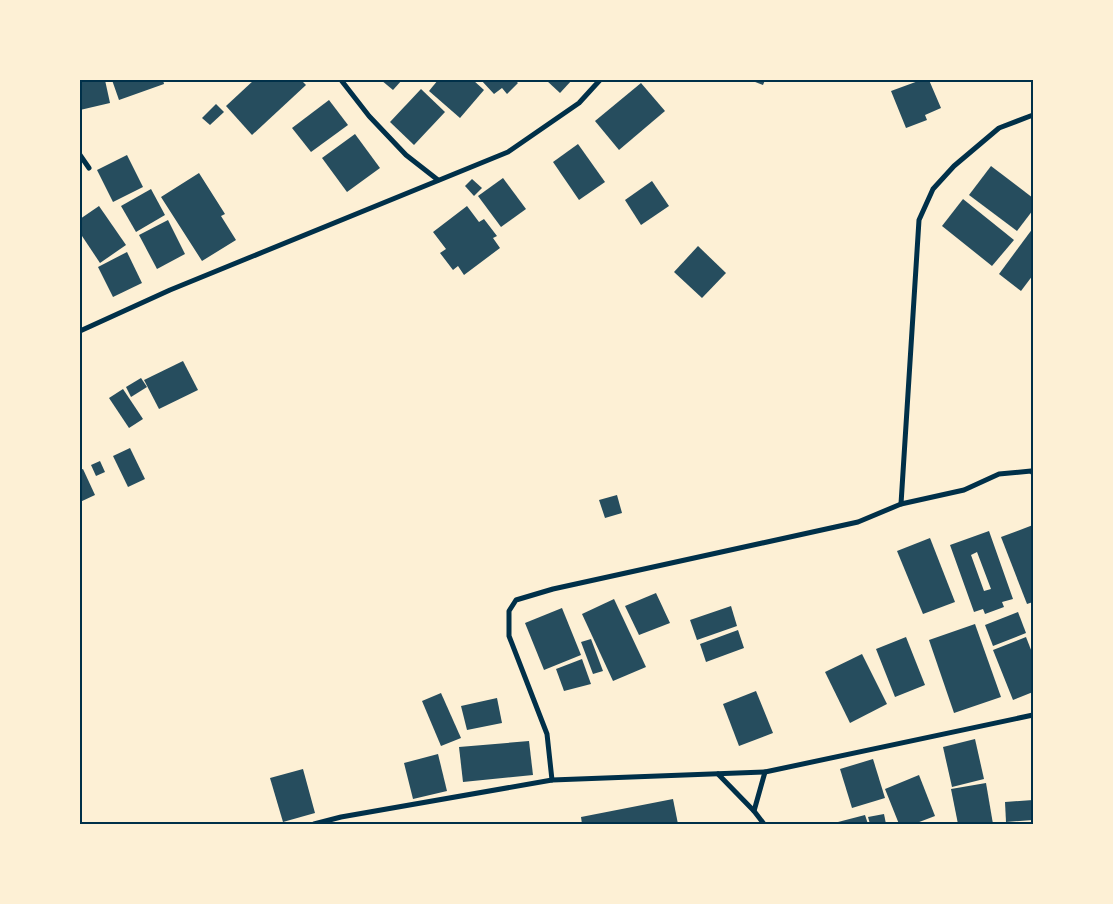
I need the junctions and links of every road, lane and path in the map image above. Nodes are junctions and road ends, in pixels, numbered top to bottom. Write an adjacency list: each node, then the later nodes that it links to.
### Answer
1 (341, 80): 6 (street)
2 (600, 80): 6 (street)
3 (1033, 115): 9 (street)
4 (80, 154): 5 (street)
5 (89, 168)
6 (438, 180): 7 (street)
7 (80, 331)
8 (1033, 472): 9 (street)
9 (900, 504): 13 (street)
10 (1033, 715): 11 (street)
11 (765, 772): 12 (street); 14 (street)
12 (718, 774): 13 (street); 14 (street)
13 (552, 780): 15 (street)
14 (754, 811): 16 (street)
15 (314, 824)
16 (764, 824)

